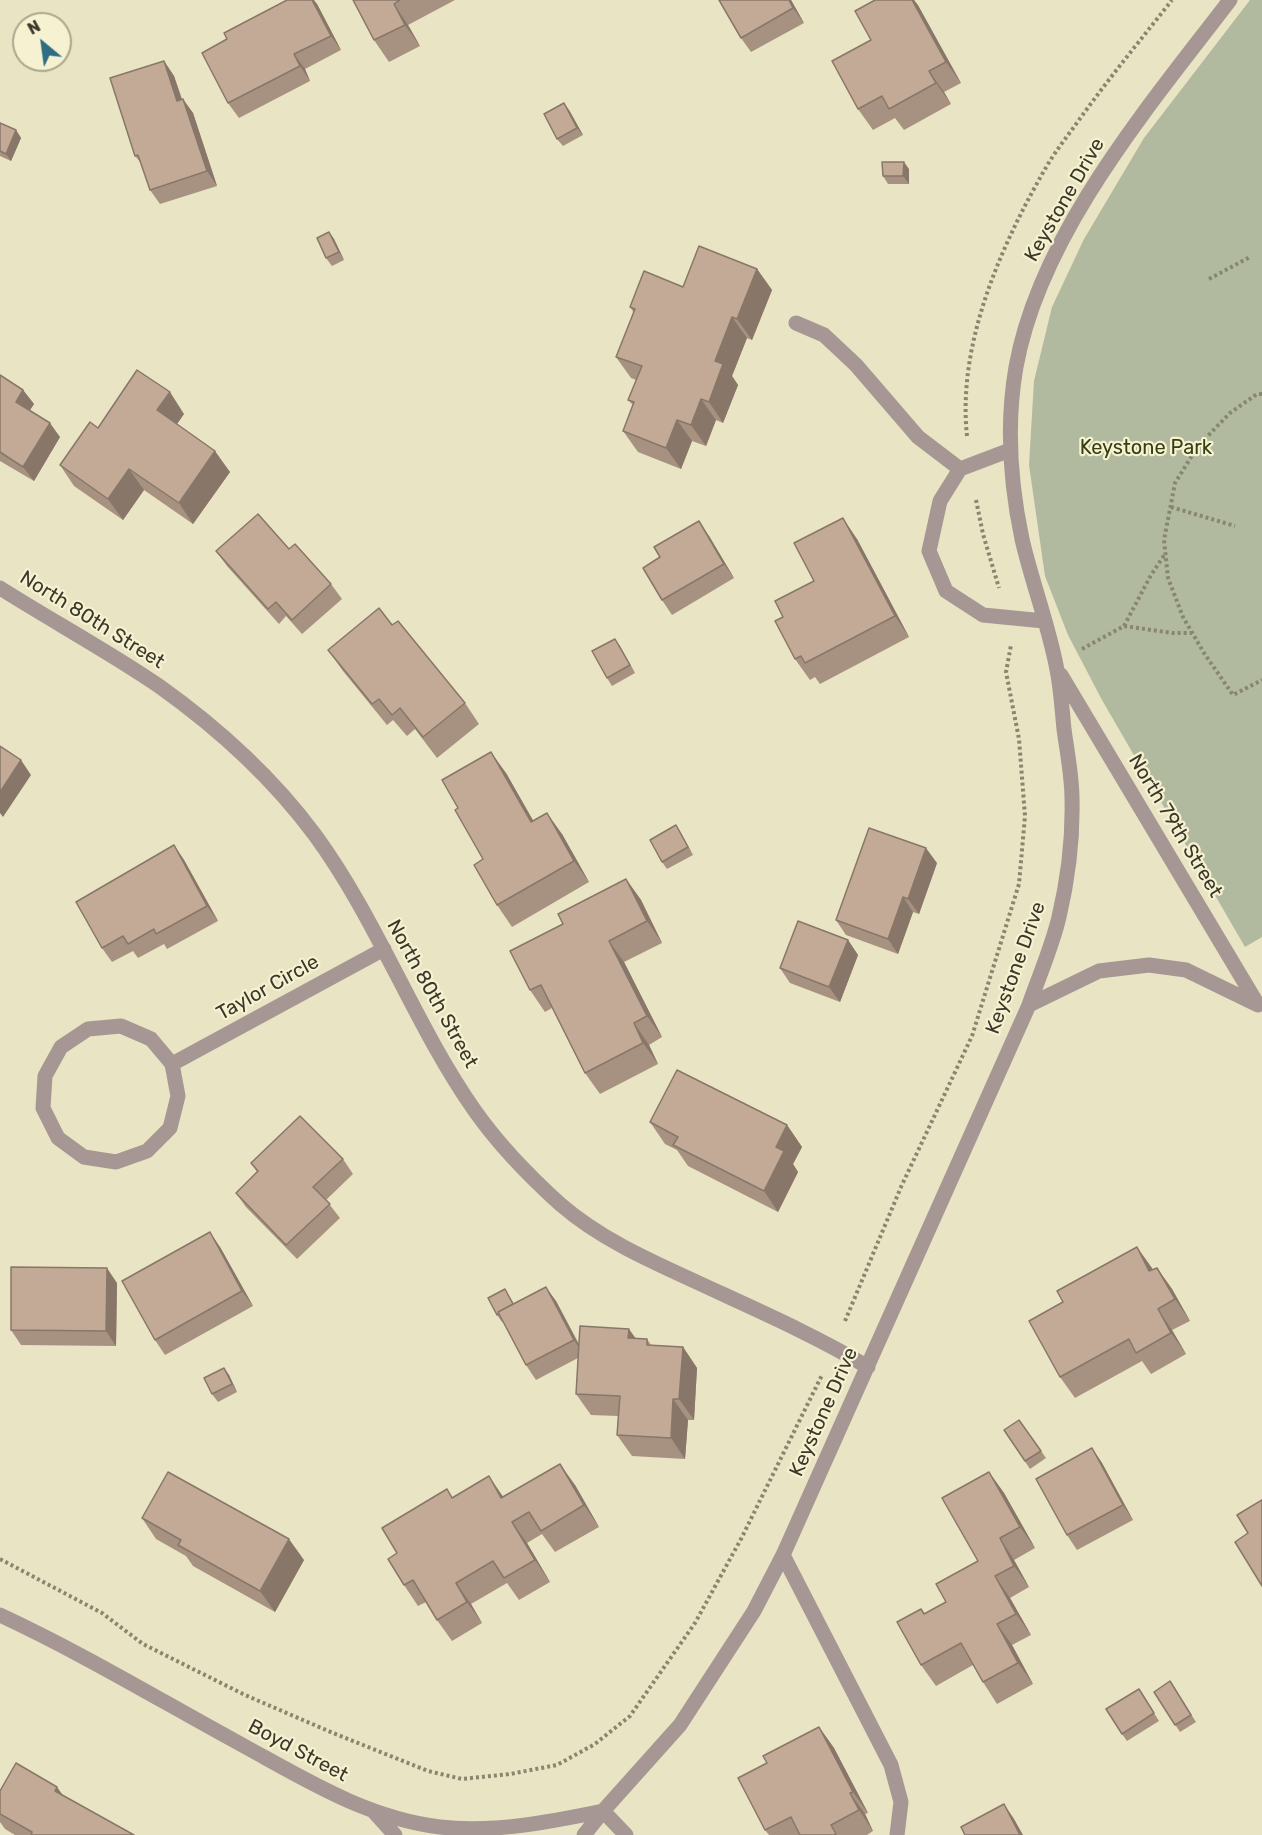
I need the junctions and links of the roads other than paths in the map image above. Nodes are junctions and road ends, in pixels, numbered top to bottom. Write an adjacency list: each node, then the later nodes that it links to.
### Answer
1 (1230, 0): 3 (street, Keystone Drive)
2 (796, 323): 4 (street)
3 (1010, 450): 4 (street); 6 (street, Keystone Drive)
4 (965, 467): 6 (street)
5 (0, 588): 8 (street, North 80th Street)
6 (1044, 621): 7 (street, Keystone Drive)
7 (1056, 666): 9 (street, Keystone Drive); 10 (street, North 79th Street)
8 (384, 949): 11 (street, Taylor Circle); 12 (street, North 80th Street)
9 (1029, 1005): 10 (street, North 79th Street); 12 (street, Keystone Drive)
10 (1260, 1009)
11 (172, 1064): 11 (street)
12 (868, 1367): 13 (street, Keystone Drive)
13 (783, 1555): 15 (street, Keystone Drive); 20 (street)
14 (0, 1615): 16 (street, Boyd Street)
15 (603, 1811): 16 (street, Boyd Street); 18 (street, Keystone Drive); 19 (street)
16 (375, 1813): 17 (street)
17 (395, 1835)
18 (584, 1835)
19 (626, 1835)
20 (897, 1835)

